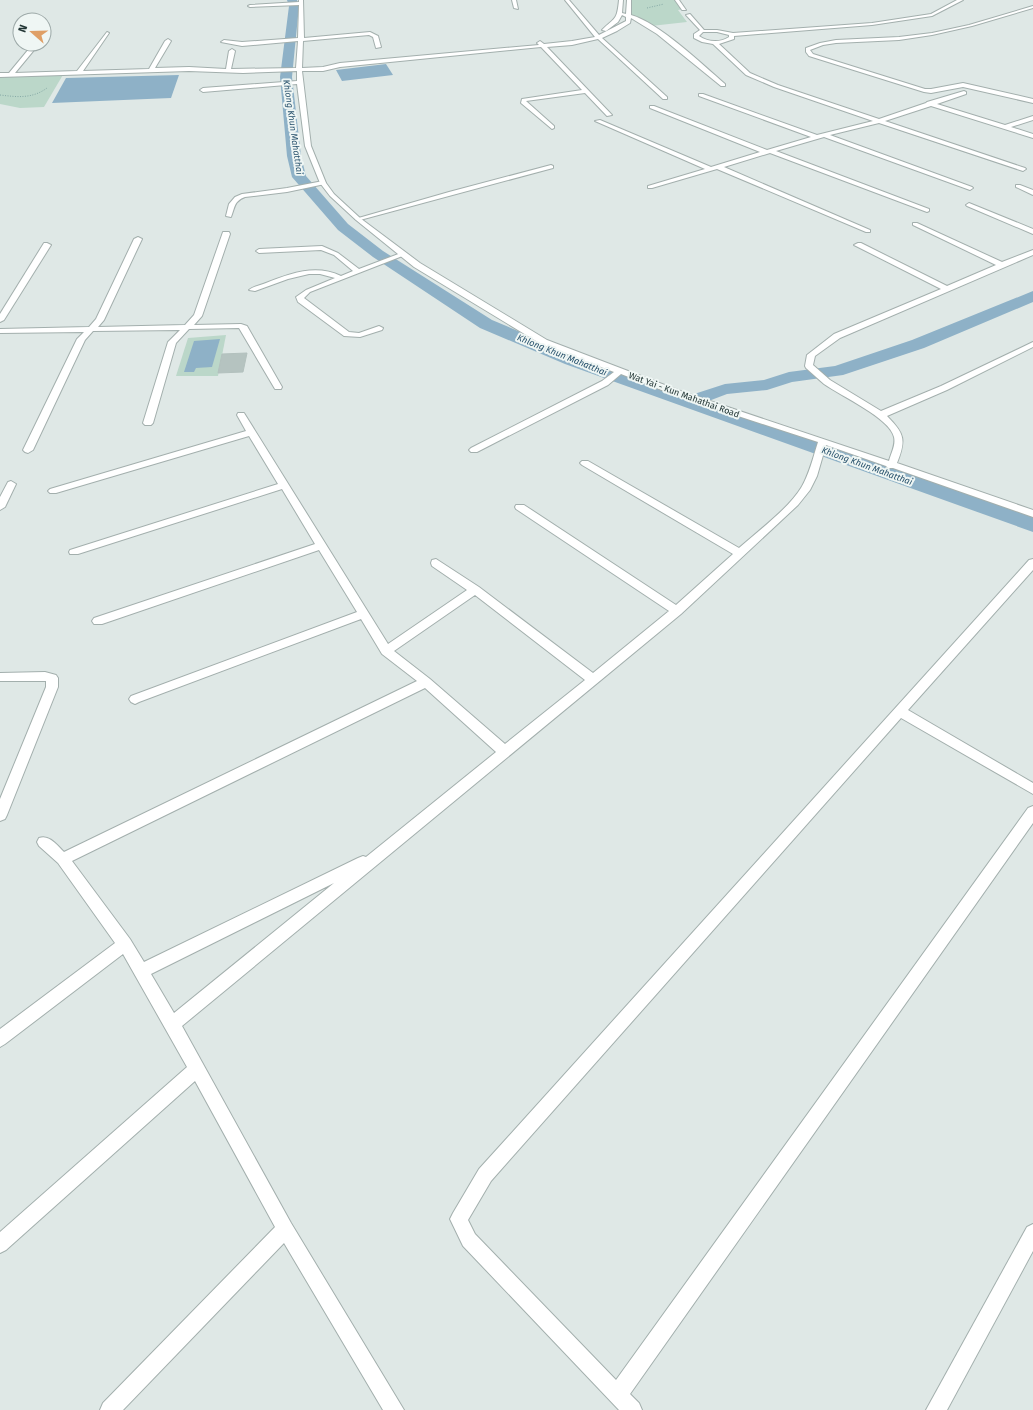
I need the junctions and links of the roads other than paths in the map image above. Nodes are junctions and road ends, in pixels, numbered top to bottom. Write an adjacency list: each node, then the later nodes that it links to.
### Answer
1 (514, 0): 10 (lane)
2 (567, 0): 18 (street)
3 (621, 0): 12 (street)
4 (629, 0): 13 (street)
5 (677, 0): 11 (street)
6 (961, 0): 17 (street)
7 (299, 2): 8 (street); 19 (street, Wat Yai - Kun Mahathai Road)
8 (250, 6)
9 (1033, 7): 42 (lane)
10 (516, 8)
11 (684, 9)
12 (620, 14): 13 (street); 18 (street)
13 (629, 15): 18 (street); 36 (street)
14 (688, 15): 15 (street)
15 (703, 31): 17 (street); 22 (street)
16 (107, 33): 31 (street)
17 (732, 35): 22 (street)
18 (597, 36): 23 (street); 41 (street)
19 (301, 39): 21 (street); 24 (street); 28 (street, Wat Yai - Kun Mahathai Road)
20 (168, 41): 29 (street)
21 (224, 42)
22 (714, 42): 48 (street)
23 (542, 44): 27 (street); 38 (street)
24 (378, 46)
25 (232, 51): 30 (street)
26 (29, 52): 33 (street)
27 (339, 64): 28 (street); 28 (street)
28 (299, 66): 30 (street); 35 (street, Wat Yai - Kun Mahathai Road)
29 (152, 68): 30 (street); 31 (street)
30 (228, 68)
31 (80, 70): 33 (street)
32 (0, 71): 33 (street)
33 (12, 73): 34 (street)
34 (0, 75)
35 (300, 82): 37 (street); 58 (street, Wat Yai - Kun Mahathai Road)
36 (723, 85)
37 (203, 90)
38 (587, 91): 45 (street); 49 (street)
39 (964, 93): 43 (street)
40 (701, 95): 53 (street)
41 (665, 98)
42 (1033, 101)
43 (930, 103): 48 (street); 50 (street)
44 (652, 107): 54 (street)
45 (609, 115)
46 (1033, 118): 50 (street)
47 (598, 121): 56 (street)
48 (878, 121): 51 (street); 57 (street)
49 (552, 127)
50 (1005, 127): 52 (street)
51 (824, 135): 53 (street); 61 (street)
52 (1033, 136)
53 (816, 137): 54 (street)
54 (768, 152): 56 (street); 64 (street)
55 (551, 167): 66 (lane)
56 (715, 168): 60 (street); 68 (street)
57 (1023, 169)
58 (323, 183): 65 (lane); 66 (street, Wat Yai - Kun Mahathai Road)
59 (1018, 186): 62 (street)
60 (650, 187)
61 (970, 188)
62 (1033, 192)
63 (969, 205): 69 (street)
64 (927, 210)
65 (229, 216)
66 (358, 219): 76 (street, Wat Yai - Kun Mahathai Road)
67 (915, 224): 77 (street)
68 (868, 231)
69 (1033, 232)
70 (226, 234): 83 (street)
71 (138, 239): 85 (street)
72 (858, 244): 80 (street)
73 (47, 245): 82 (street)
74 (259, 251): 78 (lane)
75 (1033, 252): 77 (street)
76 (403, 254): 78 (lane); 88 (street, Wat Yai - Kun Mahathai Road)
77 (1002, 265): 80 (street)
78 (359, 272): 79 (lane)
79 (341, 278): 81 (lane); 84 (lane)
80 (946, 289): 91 (street)
81 (252, 290)
82 (0, 320)
83 (188, 327): 85 (street); 89 (street); 92 (street)
84 (379, 328)
85 (91, 329): 86 (street); 95 (street)
86 (0, 331)
87 (1033, 344): 91 (street)
88 (618, 373): 94 (street, Wat Yai - Kun Mahathai Road); 96 (street)
89 (278, 387)
90 (241, 415): 93 (street)
91 (881, 415): 98 (street)
92 (148, 423)
93 (252, 432): 100 (street); 101 (street)
94 (822, 445): 98 (street, Wat Yai - Kun Mahathai Road); 107 (street)
95 (28, 450)
96 (474, 450)
97 (585, 463): 107 (street)
98 (891, 466): 104 (street, Wat Yai - Kun Mahathai Road)
99 (11, 484): 102 (street)
100 (284, 485): 105 (street); 106 (street)
101 (53, 491)
102 (0, 507)
103 (520, 507): 111 (street)
104 (1033, 514)
105 (321, 546): 112 (street); 113 (street)
106 (74, 552)
107 (741, 554): 111 (street)
108 (436, 563): 110 (street)
109 (1033, 563): 119 (street)
110 (475, 590): 114 (street); 116 (street)
111 (677, 611): 116 (street)
112 (364, 614): 114 (street); 118 (street)
113 (98, 621)
114 (386, 651): 117 (street)
115 (0, 677): 123 (street)
116 (593, 680): 120 (street)
117 (426, 682): 120 (street); 126 (street)
118 (135, 699)
119 (902, 712): 121 (street); 135 (street)
120 (505, 752): 125 (street)
121 (1033, 789)
122 (1033, 812): 135 (street)
123 (0, 815)
124 (44, 842): 126 (street)
125 (382, 853): 128 (street); 129 (street)
126 (63, 859): 127 (street)
127 (125, 944): 128 (street); 130 (street)
128 (141, 972): 129 (street)
129 (172, 1024): 131 (street)
130 (0, 1039)
131 (197, 1068): 132 (street); 134 (street)
132 (285, 1229): 136 (street); 137 (street)
133 (1033, 1233): 139 (street)
134 (0, 1244)
135 (618, 1394): 138 (street)
136 (110, 1410)
137 (393, 1410)
138 (632, 1410)
139 (936, 1410)

